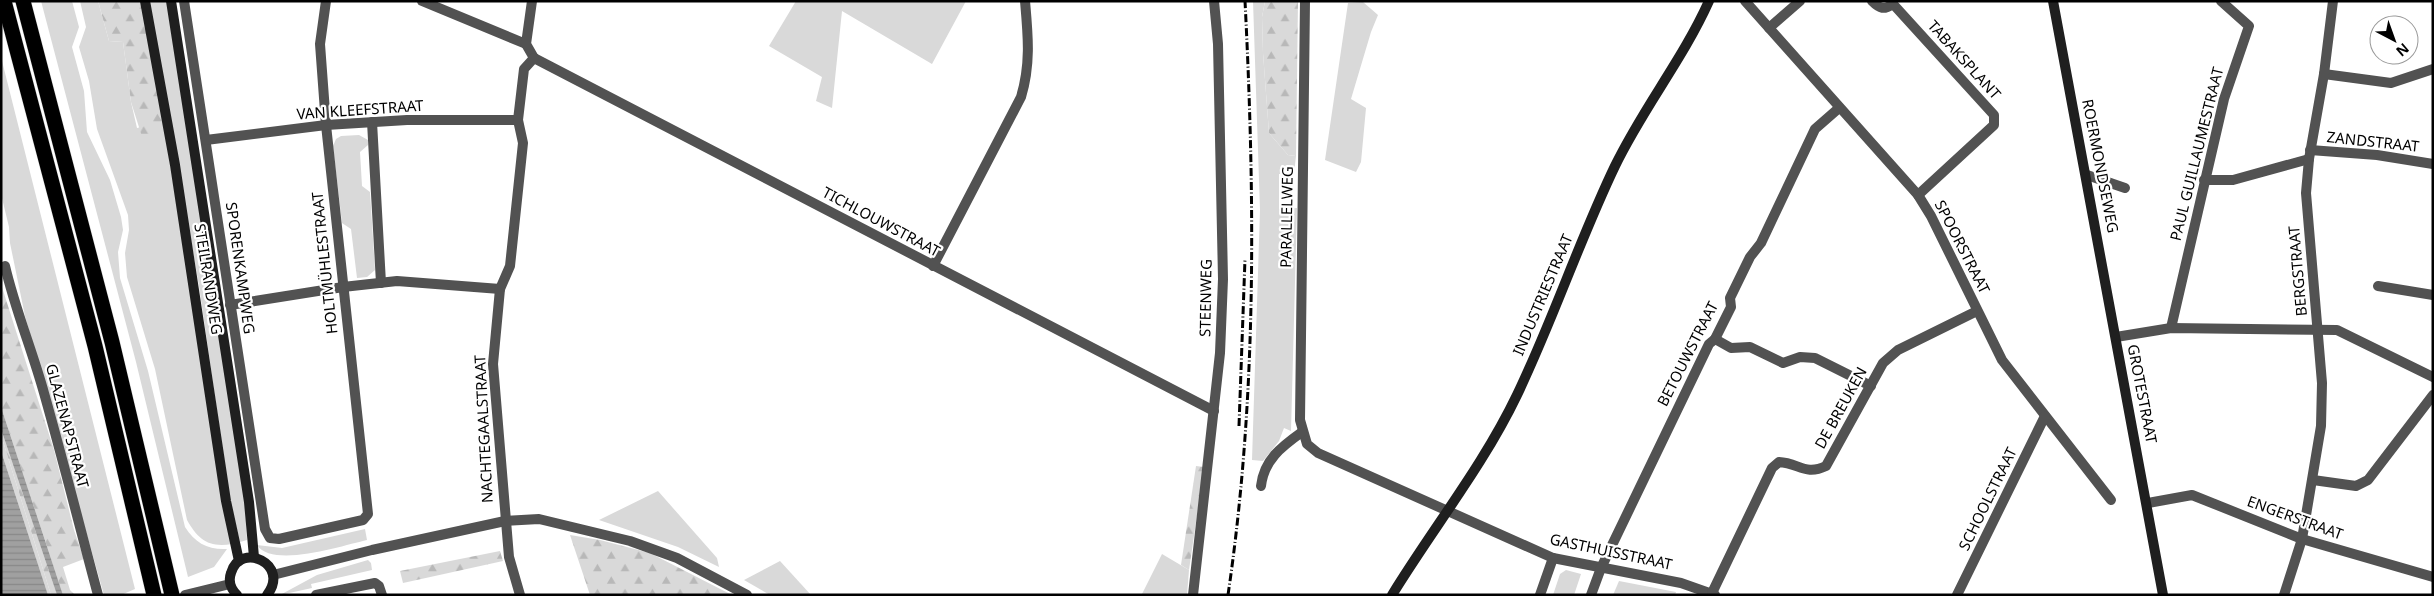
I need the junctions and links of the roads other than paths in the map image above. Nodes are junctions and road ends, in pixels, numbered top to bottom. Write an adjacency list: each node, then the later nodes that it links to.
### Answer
1 (4, 1): 74 (highway)
2 (23, 1): 75 (highway)
3 (144, 1): 66 (main road, STEILRANDWEG)
4 (171, 1): 64 (main road, STEILRANDWEG)
5 (184, 1): 30 (street, SPORENKAMPWEG)
6 (326, 1): 29 (street, HOLTMÜHLESTRAAT)
7 (422, 1): 20 (street)
8 (532, 1): 22 (street)
9 (1025, 1): 38 (street)
10 (1214, 1): 53 (street, STEENWEG)
11 (1305, 1): 55 (street, PARALLELWEG)
12 (1709, 1): 60 (main road, INDUSTRIESTRAAT)
13 (1745, 1): 21 (street, SPOORSTRAAT)
14 (1800, 1): 21 (street)
15 (1872, 1): 19 (street, TABAKSPLANT)
16 (2053, 1): 33 (main road, ROERMONDSEWEG)
17 (2222, 1): 34 (street, PAUL GUILLAUMESTRAAT)
18 (2333, 1): 25 (street, BERGSTRAAT)
19 (1895, 3): 36 (street, TABAKSPLANT)
20 (435, 4): 22 (street)
21 (1769, 28): 26 (street, SPOORSTRAAT)
22 (526, 44): 23 (street)
23 (534, 58): 27 (street, NACHTEGAALSTRAAT); 38 (street, TICHLOUWSTRAAT)
24 (2433, 69): 25 (street)
25 (2324, 74): 31 (street, BERGSTRAAT)
26 (1839, 108): 36 (street, SPOORSTRAAT); 49 (street, BETOUWSTRAAT)
27 (518, 120): 28 (street, VAN KLEEFSTRAAT); 42 (street, NACHTEGAALSTRAAT)
28 (372, 122): 29 (street, VAN KLEEFSTRAAT); 39 (street)
29 (326, 126): 30 (street, VAN KLEEFSTRAAT); 41 (street, HOLTMÜHLESTRAAT)
30 (206, 140): 44 (street, SPORENKAMPWEG)
31 (2310, 155): 32 (street, ZANDSTRAAT); 34 (street, ZANDSTRAAT); 47 (street, BERGSTRAAT)
32 (2433, 164)
33 (2087, 175): 35 (street); 48 (main road, ROERMONDSEWEG)
34 (2204, 180): 46 (street, PAUL GUILLAUMESTRAAT)
35 (2125, 188)
36 (1918, 195): 45 (street, SPOORSTRAAT)
37 (5, 266): 73 (street, GLAZENAPSTRAAT)
38 (932, 266): 53 (street, TICHLOUWSTRAAT)
39 (381, 282): 41 (street); 42 (street)
40 (2378, 286): 43 (street)
41 (343, 287): 44 (street); 62 (street, HOLTMÜHLESTRAAT)
42 (500, 289): 61 (street, NACHTEGAALSTRAAT)
43 (2433, 295)
44 (230, 305): 62 (street, SPORENKAMPWEG)
45 (1977, 312): 51 (street, DE BREUKEN); 54 (street, SPOORSTRAAT)
46 (2171, 328): 47 (street); 48 (street)
47 (2318, 329): 50 (street); 56 (street, BERGSTRAAT)
48 (2116, 337): 59 (main road, GROTESTRAAT)
49 (1715, 339): 51 (street); 67 (street, BETOUWSTRAAT)
50 (2433, 377)
51 (1871, 386): 72 (street, DE BREUKEN)
52 (2433, 395): 56 (street)
53 (1214, 411): 82 (street, STEENWEG)
54 (2045, 416): 58 (street, SPOORSTRAAT); 86 (street, SCHOOLSTRAAT)
55 (1302, 432): 57 (street); 60 (street)
56 (2313, 480): 63 (street, BERGSTRAAT)
57 (1261, 486)
58 (2111, 500)
59 (2148, 503): 63 (street, ENGERSTRAAT); 87 (main road)
60 (1447, 512): 65 (street, GASTHUISSTRAAT); 83 (main road, INDUSTRIESTRAAT)
61 (505, 521): 68 (street); 80 (street, NACHTEGAALSTRAAT); 81 (street)
62 (270, 538)
63 (2302, 540): 69 (street, ENGERSTRAAT); 88 (street, BERGSTRAAT)
64 (254, 557): 66 (main road); 68 (main road)
65 (1553, 558): 67 (street, GASTHUISSTRAAT); 84 (street)
66 (239, 561): 70 (main road)
67 (1601, 568): 72 (street, GASTHUISSTRAAT); 85 (street, BETOUWSTRAAT)
68 (273, 575): 77 (main road)
69 (2433, 578)
70 (230, 584): 71 (street); 76 (main road)
71 (187, 594)
72 (1713, 594)
73 (98, 595)
74 (154, 595)
75 (172, 595)
76 (237, 595)
77 (266, 595)
78 (316, 595): 79 (street)
79 (382, 595)
80 (520, 595)
81 (747, 595)
82 (1193, 595)
83 (1392, 595)
84 (1540, 595)
85 (1591, 595)
86 (1957, 595)
87 (2163, 595)
88 (2284, 595)

